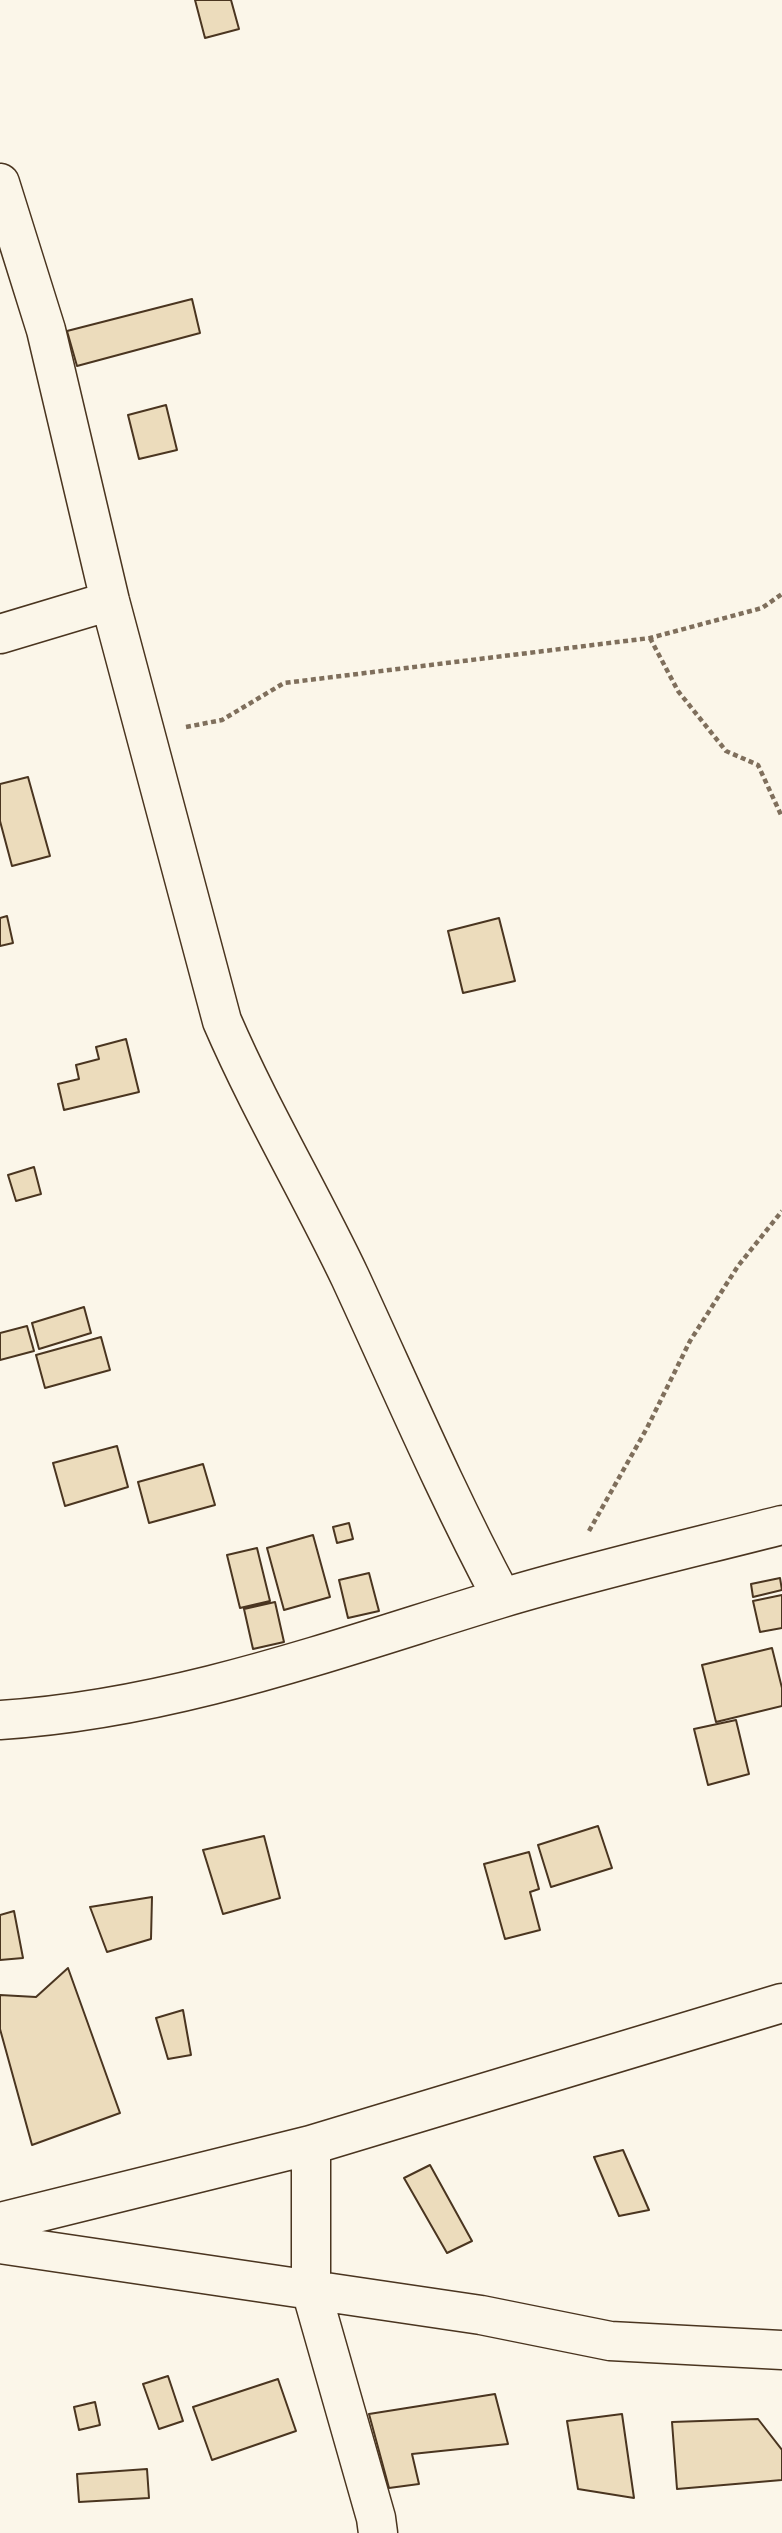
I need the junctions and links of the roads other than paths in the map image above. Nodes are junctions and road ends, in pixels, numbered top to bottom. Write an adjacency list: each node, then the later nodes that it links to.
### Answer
1 (0, 183): 2 (street)
2 (110, 601): 3 (street); 5 (street)
3 (0, 634)
4 (782, 1525): 5 (street)
5 (502, 1598): 6 (street)
6 (0, 1720)
7 (782, 2003): 8 (street)
8 (311, 2145): 9 (street); 11 (street)
9 (0, 2222)
10 (0, 2244): 11 (street)
11 (311, 2290): 12 (street); 13 (street)
12 (782, 2350)
13 (377, 2533)

